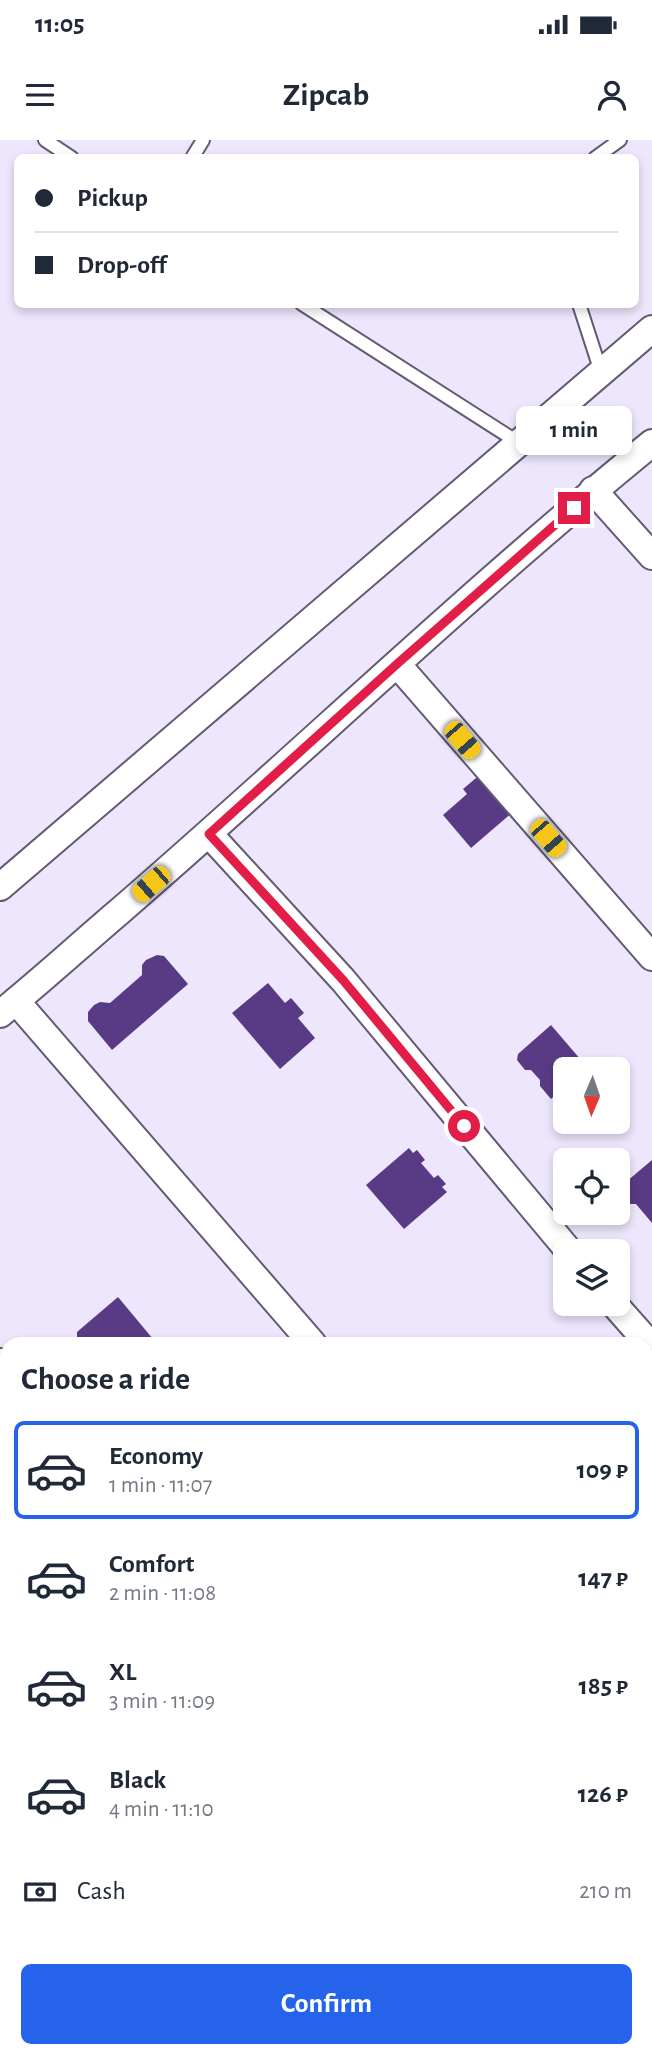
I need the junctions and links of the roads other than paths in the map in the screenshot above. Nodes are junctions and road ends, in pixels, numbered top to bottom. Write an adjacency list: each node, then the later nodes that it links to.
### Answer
1 (45, 140): 3 (lane)
2 (620, 140): 4 (lane)
3 (66, 154)
4 (601, 154)
5 (309, 308): 9 (lane)
6 (580, 308): 8 (lane)
7 (652, 329): 8 (street)
8 (601, 372): 9 (street)
9 (519, 443): 15 (street)
10 (652, 443): 11 (street)
11 (593, 490): 12 (street); 13 (street)
12 (652, 556)
13 (397, 664): 14 (street); 16 (street)
14 (209, 834): 17 (street); 18 (street)
15 (0, 887)
16 (652, 957)
17 (8, 1008): 20 (street)
18 (559, 1239)
19 (625, 1316): 21 (street)
20 (307, 1337)
21 (643, 1337)

